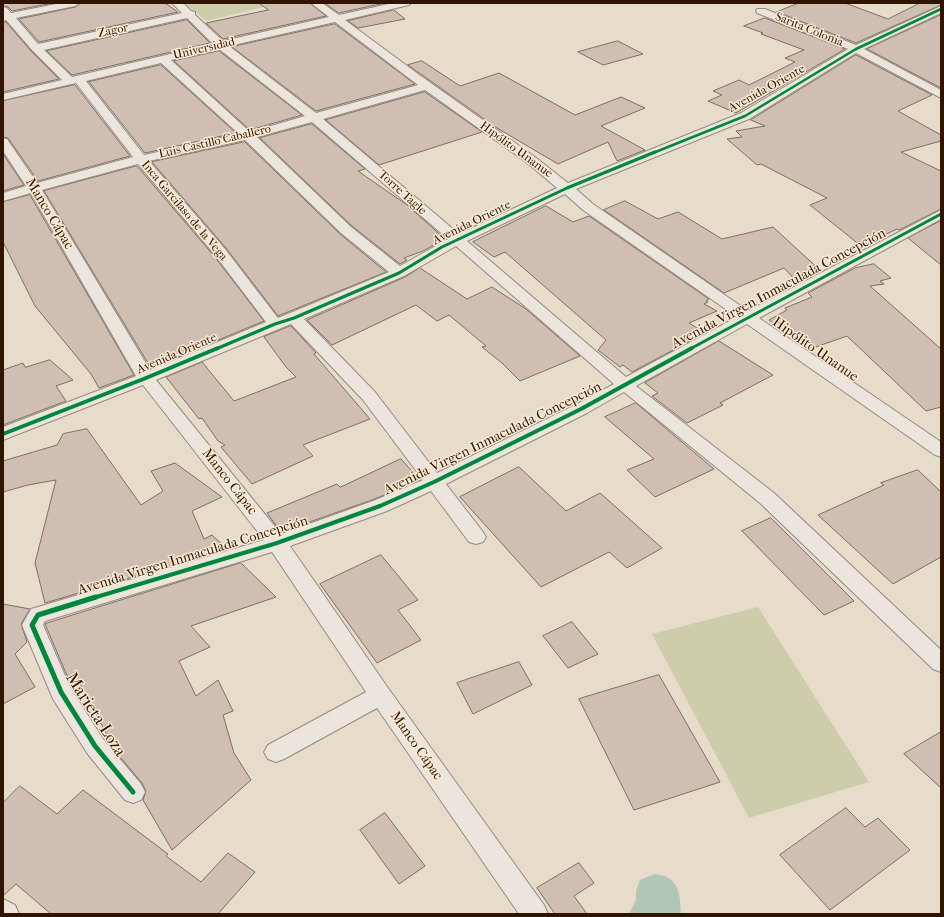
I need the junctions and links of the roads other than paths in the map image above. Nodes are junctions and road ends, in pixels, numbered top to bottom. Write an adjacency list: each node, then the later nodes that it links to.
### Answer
1 (75, 3): 8 (street)
2 (177, 3): 7 (street, Torre Tagle)
3 (316, 3): 9 (street, Hipólito Unanue)
4 (406, 3): 9 (street, Universidad)
5 (941, 9): 12 (street, Avenida Oriente)
6 (761, 11): 12 (street, Sarita Colonia)
7 (191, 14): 10 (street, Torre Tagle); 11 (street, Zagor)
8 (5, 15): 11 (street, Inca Garcilaso de la Vega)
9 (338, 18): 10 (street, Universidad); 15 (street, Hipólito Unanue)
10 (221, 45): 13 (street, Universidad); 18 (street, Torre Tagle)
11 (36, 48): 14 (street, Inca Garcilaso de la Vega)
12 (856, 49): 16 (street, Sarita Colonia); 23 (street, Avenida Oriente)
13 (163, 58): 14 (street, Universidad); 19 (street)
14 (75, 80): 17 (street, Universidad); 21 (street, Inca Garcilaso de la Vega)
15 (426, 86): 18 (street, Luis Castillo Caballero); 23 (street, Hipólito Unanue)
16 (941, 96)
17 (3, 97)
18 (315, 118): 19 (street, Luis Castillo Caballero); 26 (street, Torre Tagle)
19 (248, 136): 21 (street, Luis Castillo Caballero); 27 (street)
20 (3, 142): 22 (street, Manco Cápac)
21 (141, 159): 22 (street, Luis Castillo Caballero); 30 (street, Inca Garcilaso de la Vega)
22 (34, 188): 24 (street, Luis Castillo Caballero); 31 (street, Manco Cápac)
23 (567, 188): 26 (street, Avenida Oriente); 28 (street, Hipólito Unanue)
24 (3, 197)
25 (941, 214): 28 (street, Avenida Virgen Inmaculada Concepción)
26 (458, 240): 27 (street, Avenida Oriente); 32 (street, Torre Tagle)
27 (399, 273): 29 (street, Avenida Oriente)
28 (748, 317): 32 (street, Avenida Virgen Inmaculada Concepción); 34 (street, Hipólito Unanue)
29 (294, 318): 30 (street, Avenida Oriente); 35 (street)
30 (274, 324): 31 (street, Avenida Oriente)
31 (146, 378): 33 (street, Avenida Oriente); 37 (street, Manco Cápac)
32 (625, 385): 35 (street, Avenida Virgen Inmaculada Concepción); 39 (street, Torre Tagle)
33 (3, 434)
34 (939, 446)
35 (434, 482): 36 (street); 37 (street, Avenida Virgen Inmaculada Concepción)
36 (476, 537)
37 (277, 543): 38 (street, Avenida Virgen Inmaculada Concepción); 40 (street, Manco Cápac)
38 (32, 625): 42 (street, Marieta Loza)
39 (941, 663)
40 (380, 695): 41 (street); 45 (street, Manco Cápac)
41 (276, 752)
42 (133, 792)
43 (3, 912): 44 (street)
44 (6, 914)
45 (535, 914)

